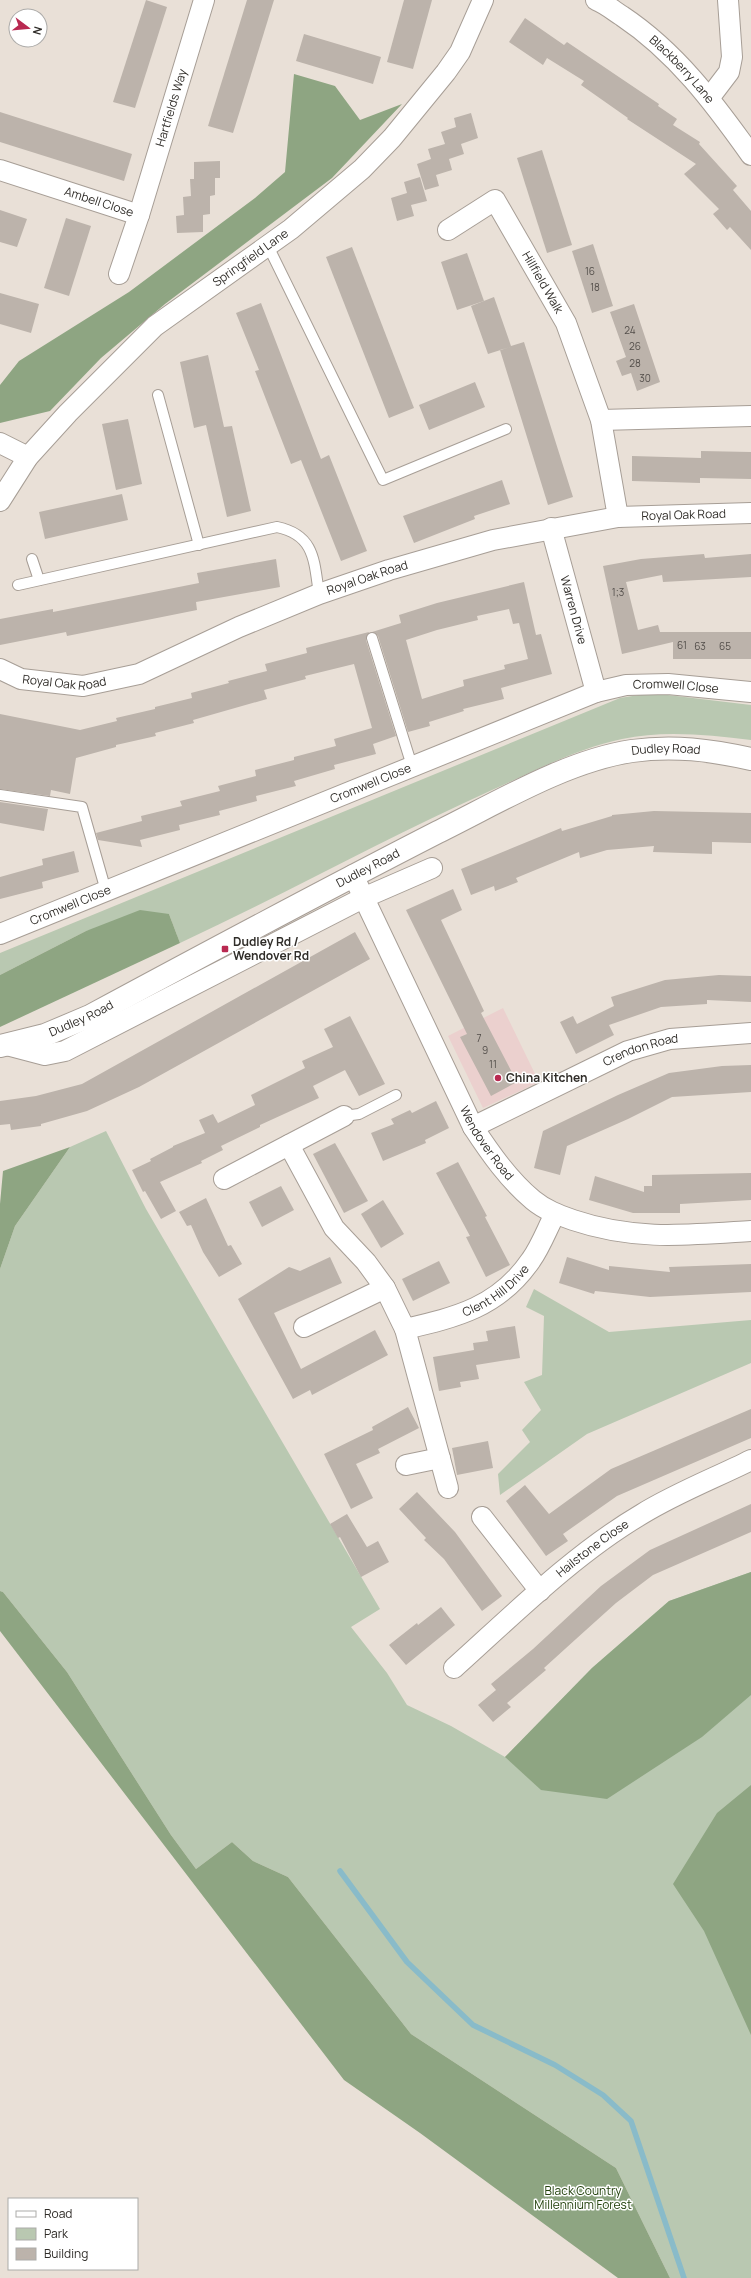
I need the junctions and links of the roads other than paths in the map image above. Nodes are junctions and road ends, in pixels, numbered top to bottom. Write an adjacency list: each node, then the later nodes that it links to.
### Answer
1 (204, 0): 8 (street, Hartfields Way)
2 (483, 0): 10 (street, Springfield Lane)
3 (596, 0): 5 (street, Blackberry Lane)
4 (728, 0): 5 (street)
5 (710, 97): 6 (street, Blackberry Lane)
6 (751, 155)
7 (0, 170): 8 (street, Ambell Close)
8 (139, 215): 11 (street, Ambell Close)
9 (448, 230): 14 (street, Hillfield Walk)
10 (268, 246): 15 (lane); 17 (street, Springfield Lane)
11 (120, 274)
12 (158, 395): 22 (lane)
13 (751, 416): 14 (street)
14 (601, 420): 20 (street, Hillfield Walk)
15 (506, 429)
16 (0, 443): 17 (street)
17 (28, 457): 18 (street, Springfield Lane)
18 (0, 501)
19 (751, 513): 20 (street, Royal Oak Road)
20 (618, 517): 21 (street, Royal Oak Road)
21 (552, 528): 26 (street, Royal Oak Road); 29 (street, Warren Drive)
22 (199, 545): 24 (lane); 26 (lane)
23 (32, 559): 24 (lane)
24 (39, 580): 25 (lane)
25 (18, 585)
26 (320, 594): 28 (street, Royal Oak Road)
27 (372, 638): 32 (lane)
28 (0, 669)
29 (596, 692): 30 (street, Cromwell Close); 32 (street, Cromwell Close)
30 (751, 692)
31 (751, 759): 35 (main road, Dudley Road)
32 (412, 766): 36 (street, Cromwell Close)
33 (0, 796): 36 (lane)
34 (432, 868): 37 (street)
35 (353, 875): 37 (street, Wendover Road); 40 (main road, Dudley Road)
36 (106, 891): 38 (street, Cromwell Close)
37 (363, 898): 40 (street); 43 (street, Wendover Road)
38 (0, 934)
39 (751, 1033): 43 (street, Crendon Road)
40 (4, 1045)
41 (396, 1095): 42 (lane)
42 (344, 1116): 44 (street)
43 (473, 1127): 46 (street, Wendover Road)
44 (289, 1145): 45 (street); 48 (street)
45 (224, 1179)
46 (555, 1214): 47 (street, Wendover Road); 50 (street, Clent Hill Drive)
47 (751, 1231)
48 (385, 1288): 49 (street); 50 (street)
49 (304, 1327)
50 (405, 1329): 51 (street)
51 (440, 1458): 53 (street); 54 (street)
52 (751, 1460): 56 (street, Hailstone Close)
53 (406, 1465)
54 (448, 1488)
55 (482, 1517): 56 (street)
56 (540, 1591): 57 (street, Hailstone Close)
57 (454, 1668)

